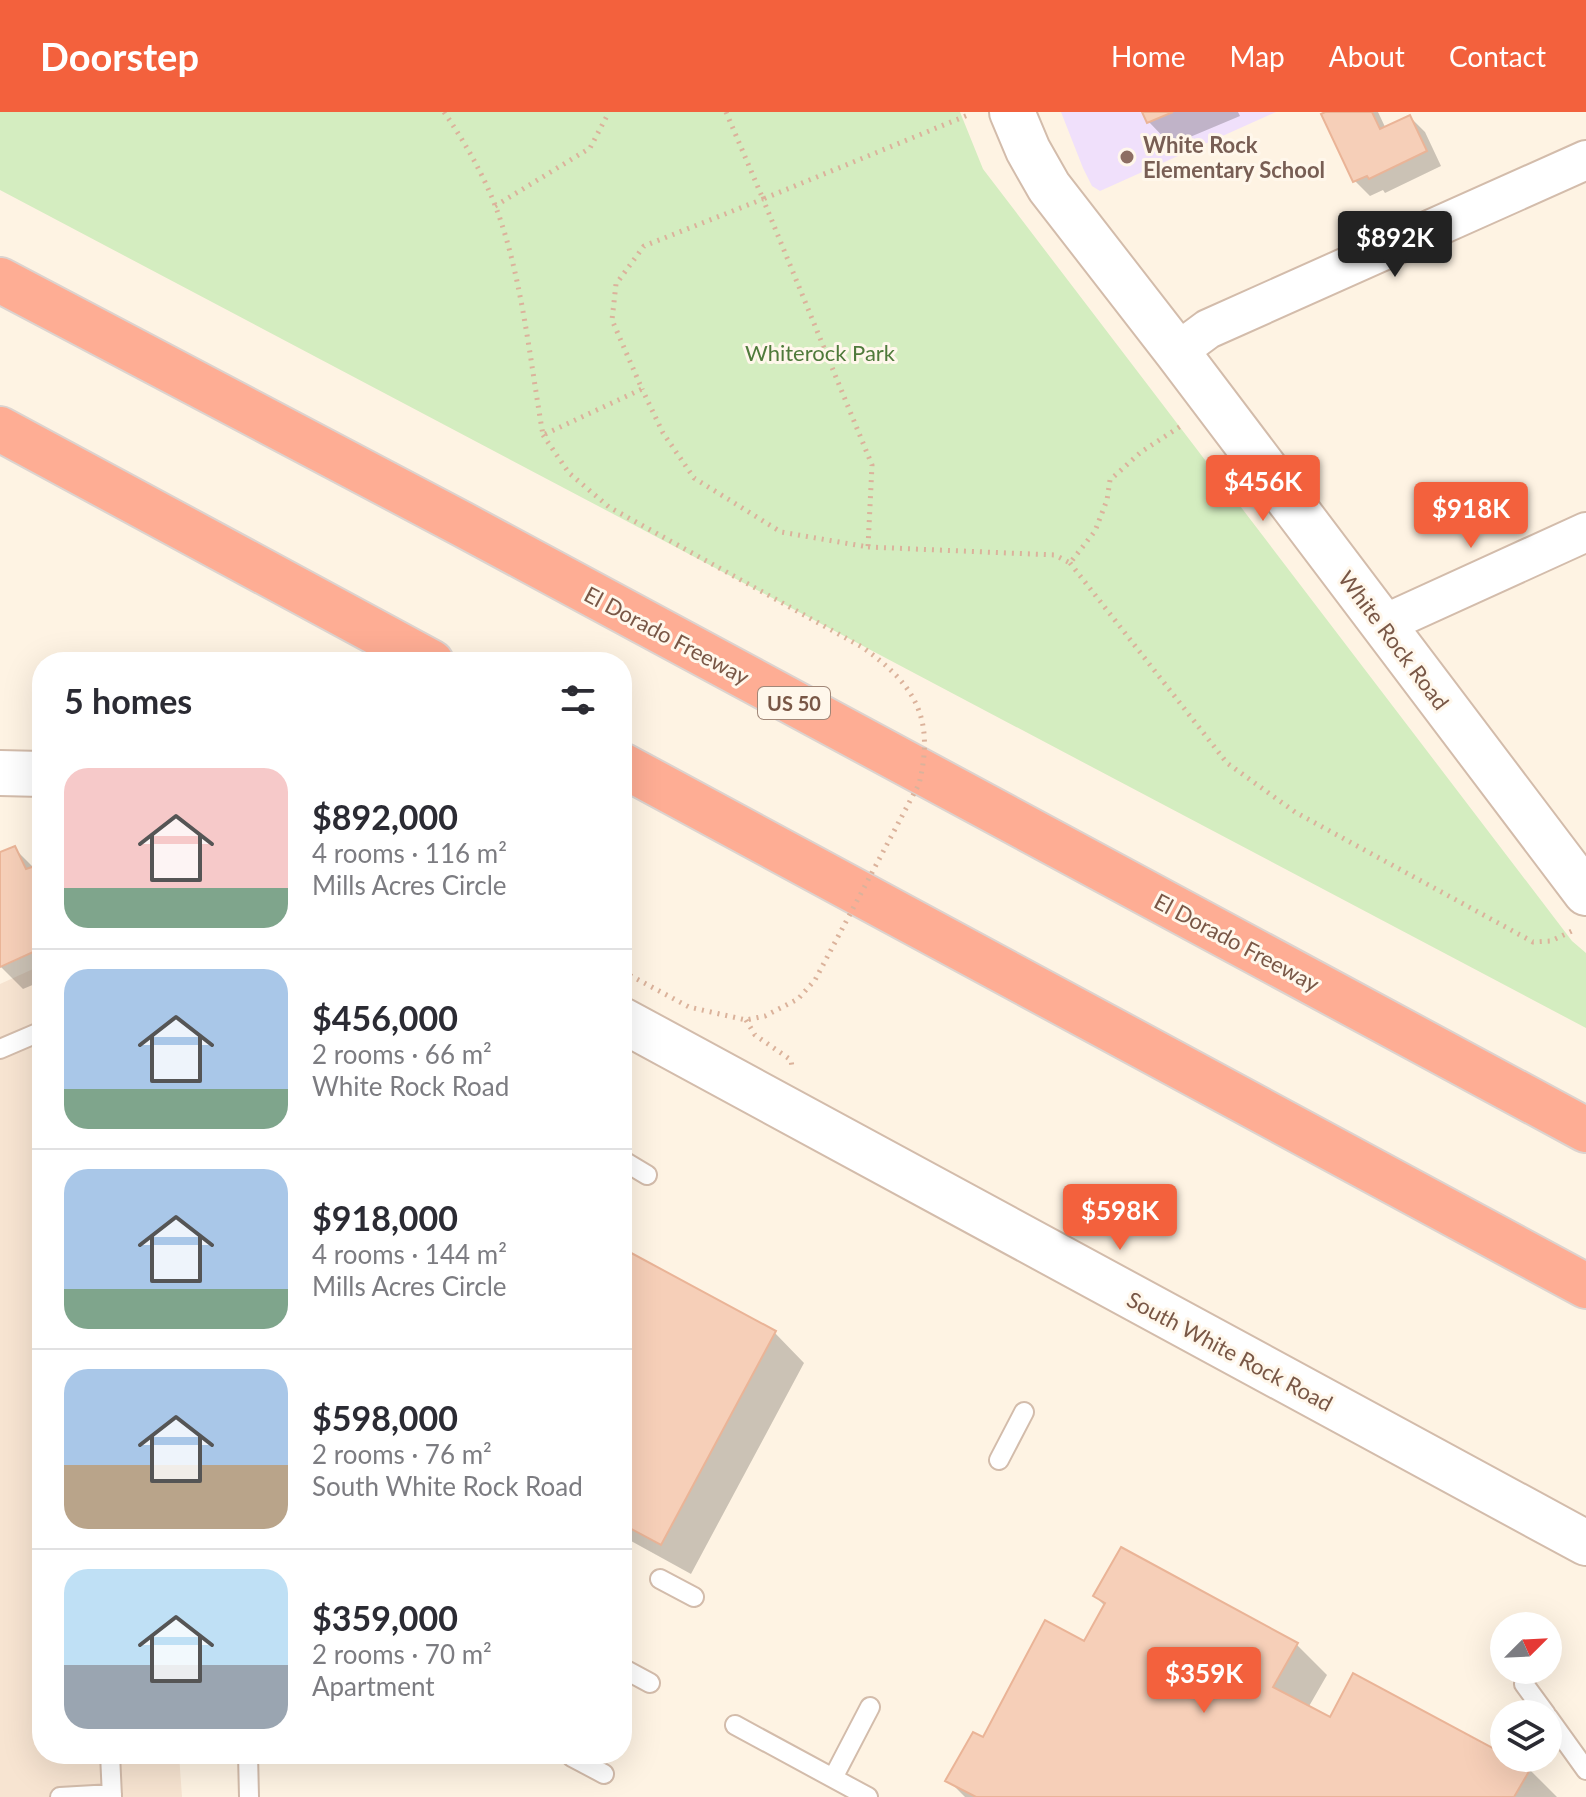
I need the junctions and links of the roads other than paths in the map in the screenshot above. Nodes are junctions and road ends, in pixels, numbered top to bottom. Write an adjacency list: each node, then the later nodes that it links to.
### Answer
1 (1012, 112): 4 (street, White Rock Road)
2 (1586, 160): 4 (street)
3 (0, 280): 16 (highway, El Dorado Freeway / US 50)
4 (1177, 352): 7 (street, White Rock Road)
5 (0, 429): 8 (highway)
6 (1586, 532): 7 (street)
7 (1382, 625): 12 (street, White Rock Road)
8 (413, 652)
9 (632, 770): 19 (highway)
10 (0, 773): 11 (street)
11 (32, 774)
12 (1579, 912)
13 (632, 1030): 22 (street, South White Rock Road)
14 (32, 1035): 15 (lane)
15 (0, 1049)
16 (1586, 1130)
17 (632, 1166): 18 (lane)
18 (647, 1175)
19 (1586, 1286)
20 (1024, 1412): 21 (lane)
21 (999, 1460)
22 (1586, 1543)
23 (660, 1579): 24 (lane)
24 (694, 1597)
25 (632, 1673): 26 (lane)
26 (650, 1683)
27 (1524, 1684): 28 (lane)
28 (1536, 1700)
29 (870, 1707): 37 (lane)
30 (735, 1725): 37 (lane)
31 (1562, 1736): 35 (lane)
32 (110, 1764): 38 (lane)
33 (248, 1764): 40 (lane)
34 (585, 1764): 36 (lane)
35 (1586, 1770)
36 (604, 1774)
37 (833, 1778): 41 (lane)
38 (112, 1795): 39 (lane)
39 (60, 1797)
40 (249, 1797)
41 (868, 1797)

